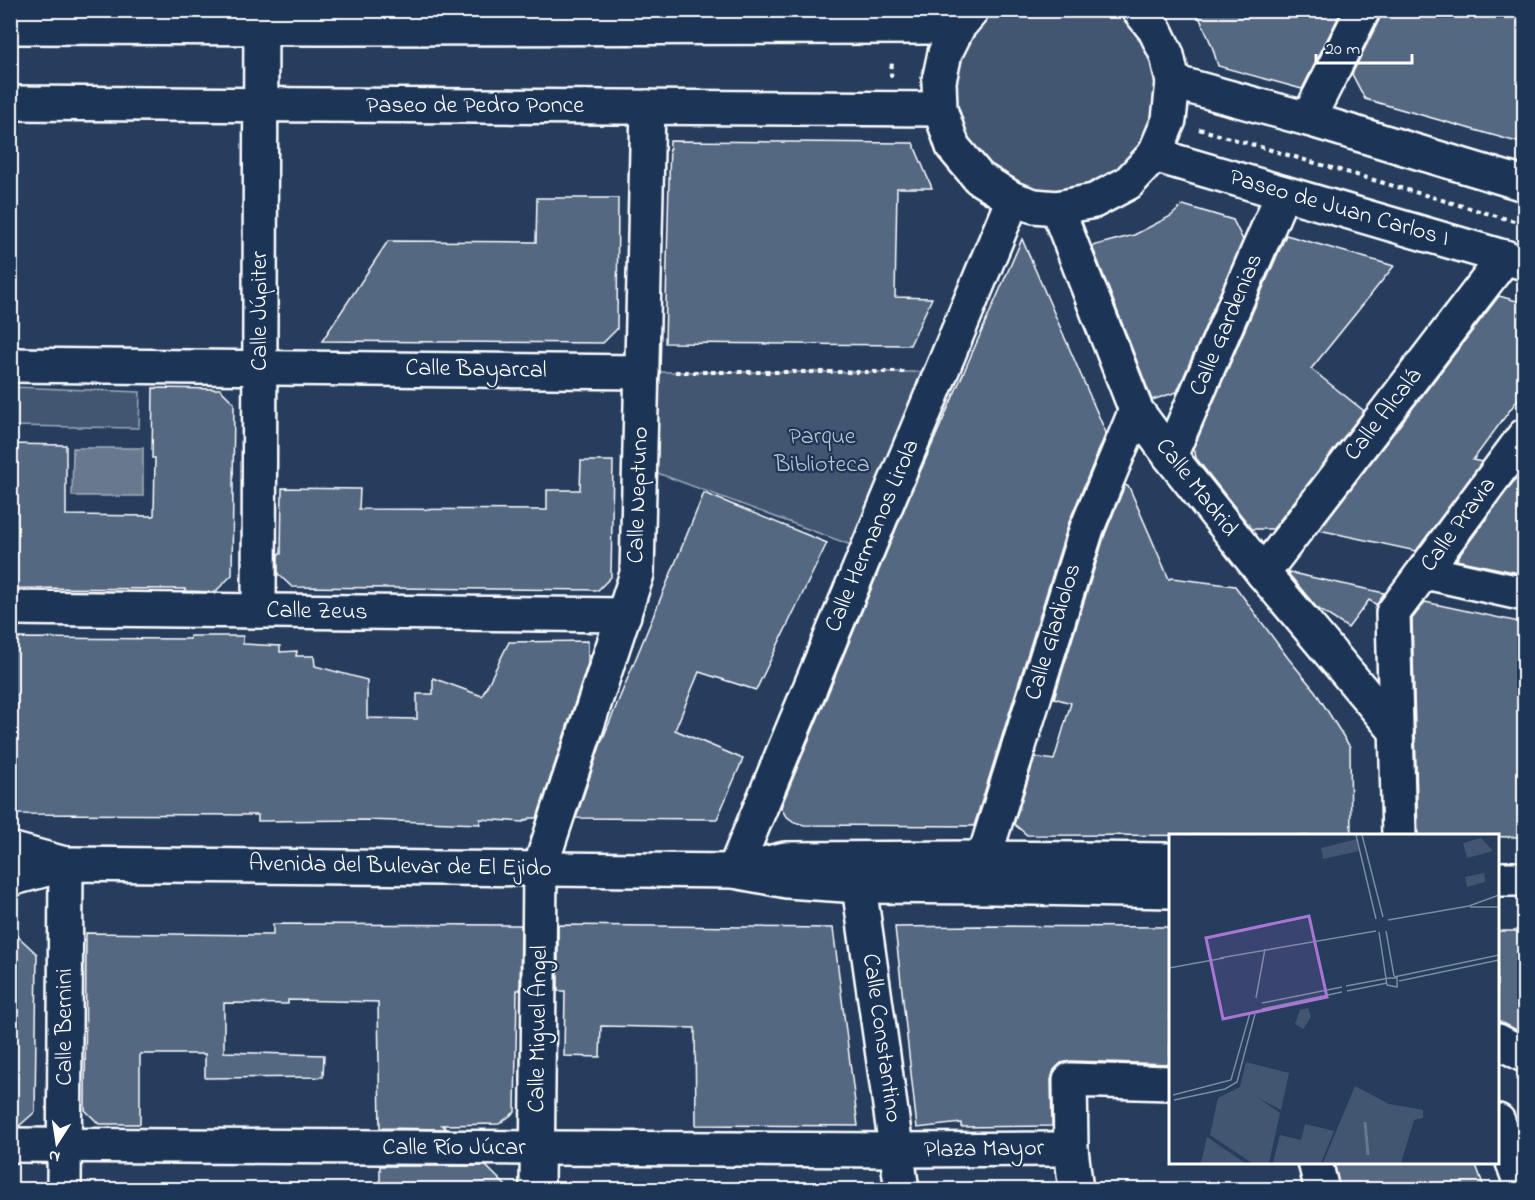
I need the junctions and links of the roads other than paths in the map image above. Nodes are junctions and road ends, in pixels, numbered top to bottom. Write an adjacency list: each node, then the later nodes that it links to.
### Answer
1 (824, 10): 7 (street)
2 (1139, 10): 8 (street)
3 (1363, 10): 13 (street)
4 (261, 19): 6 (street); 7 (street); 10 (street, Calle Júpiter)
5 (965, 19): 7 (street); 12 (street)
6 (10, 27)
7 (795, 28)
8 (1173, 82): 13 (street); 14 (street)
9 (10, 103): 10 (street, Paseo de Pedro Ponce)
10 (261, 104): 11 (street, Paseo de Pedro Ponce); 21 (street, Calle Júpiter)
11 (648, 107): 12 (street, Paseo de Pedro Ponce); 22 (street, Calle Neptuno)
12 (940, 109): 17 (street)
13 (1308, 119): 15 (street)
14 (1154, 154): 16 (street, Paseo de Juan Carlos I); 18 (street)
15 (1524, 184)
16 (1283, 193): 19 (street, Paseo de Juan Carlos I); 25 (street, Calle Gardenias)
17 (1012, 200): 18 (street); 40 (street, Calle Hermanos Lirola)
18 (1057, 208): 23 (street, Calle Madrid)
19 (1515, 260): 27 (street, Calle Alcalá)
20 (10, 365): 21 (street, Calle Bayarcal)
21 (260, 368): 22 (street, Calle Bayarcal); 30 (street, Calle Júpiter)
22 (642, 372): 31 (street, Calle Neptuno)
23 (1136, 410): 25 (street, Calle Madrid); 35 (street, Calle Gladiolos)
24 (1524, 436): 26 (street, Calle Pravia)
25 (1170, 456): 27 (street, Calle Madrid)
26 (1425, 572): 28 (street); 32 (street, Calle Pravia)
27 (1263, 573): 32 (street, Calle Madrid)
28 (1524, 594)
29 (10, 608): 30 (street, Calle Zeus)
30 (259, 611): 31 (street, Calle Zeus)
31 (624, 615): 39 (street, Calle Neptuno)
32 (1396, 731): 33 (street)
33 (1399, 834)
34 (10, 849): 38 (street, Avenida del Bulevar de El Ejido)
35 (984, 858): 36 (street, Avenida del Bulevar de El Ejido); 37 (street, Avenida del Bulevar de El Ejido)
36 (948, 859): 40 (street, Avenida del Bulevar de El Ejido); 44 (street, Avenida del Bulevar de El Ejido)
37 (1169, 860)
38 (66, 864): 39 (street, Avenida del Bulevar de El Ejido); 41 (street, Avenida del Bulevar de El Ejido); 51 (street, Calle Bernini)
39 (540, 868): 40 (street, Avenida del Bulevar de El Ejido); 52 (street, Calle Miguel Ángel)
40 (734, 872): 44 (street, Avenida del Bulevar de El Ejido)
41 (10, 879)
42 (1499, 879): 43 (street)
43 (1524, 879)
44 (859, 886): 45 (street, Avenida del Bulevar de El Ejido); 54 (street, Calle Constantino)
45 (1169, 891)
46 (1499, 1042): 47 (street)
47 (1524, 1055)
48 (1169, 1083): 53 (street, Plaza Mayor)
49 (1499, 1126): 61 (street)
50 (10, 1145): 51 (street, Calle Río Júcar)
51 (65, 1145): 52 (street, Calle Río Júcar); 56 (street, Calle Bernini)
52 (537, 1149): 54 (street, Calle Río Júcar); 57 (street, Calle Miguel Ángel)
53 (1071, 1149): 54 (street, Plaza Mayor); 59 (street, Plaza Mayor)
54 (897, 1150): 58 (street, Calle Constantino)
55 (1316, 1164): 60 (street)
56 (64, 1190)
57 (537, 1190)
58 (902, 1190)
59 (1076, 1190)
60 (1322, 1190)
61 (1523, 1190)

